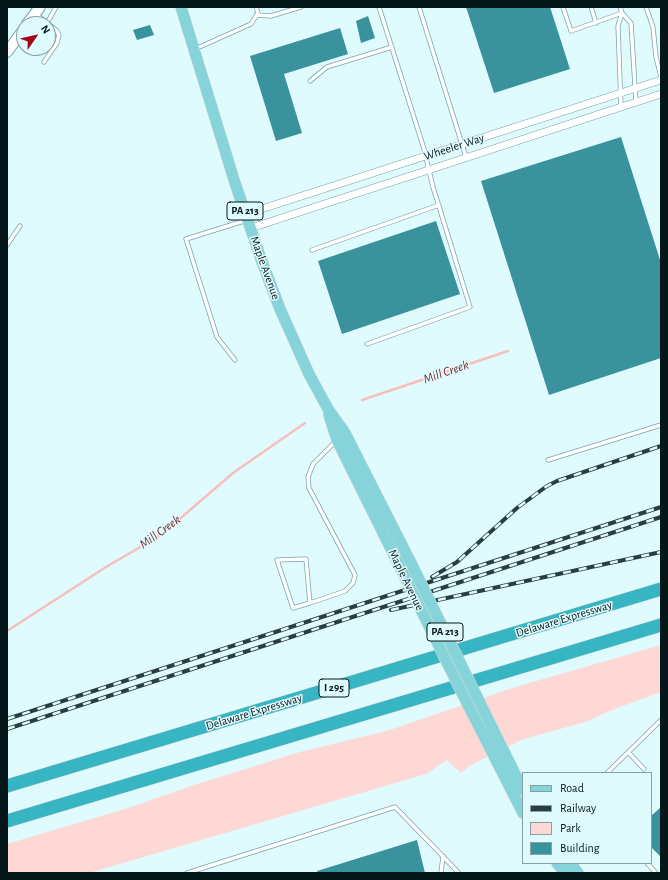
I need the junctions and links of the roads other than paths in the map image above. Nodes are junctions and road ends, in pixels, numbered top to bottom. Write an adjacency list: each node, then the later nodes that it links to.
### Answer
1 (56, 7): 12 (lane)
2 (180, 7): 19 (main road, Maple Avenue / PA 213)
3 (256, 7): 13 (lane)
4 (301, 7): 13 (lane)
5 (379, 7): 18 (lane)
6 (419, 7): 30 (lane)
7 (563, 7): 14 (lane)
8 (591, 7): 14 (lane)
9 (620, 7): 11 (lane)
10 (646, 7): 23 (lane)
11 (622, 13): 14 (lane); 25 (lane); 26 (lane)
12 (51, 16)
13 (256, 16): 19 (lane)
14 (596, 23)
15 (56, 30): 17 (lane)
16 (16, 40): 20 (main road)
17 (56, 44)
18 (392, 47): 24 (lane); 31 (lane)
19 (193, 49): 35 (main road, Maple Avenue / PA 213)
20 (7, 52)
21 (48, 56): 22 (lane)
22 (44, 62)
23 (661, 78): 25 (street, Wheeler Way)
24 (310, 81)
25 (636, 88): 26 (street, Wheeler Way); 28 (lane)
26 (621, 93): 29 (lane); 30 (street, Wheeler Way)
27 (661, 94): 28 (street, Wheeler Way)
28 (636, 103): 29 (street, Wheeler Way)
29 (621, 107): 32 (street, Wheeler Way)
30 (462, 145): 31 (street, Wheeler Way); 32 (lane)
31 (425, 156): 33 (lane); 35 (street, Wheeler Way)
32 (466, 157): 33 (street, Wheeler Way)
33 (428, 170): 34 (lane); 35 (street, Wheeler Way)
34 (439, 205): 38 (lane); 39 (lane)
35 (248, 220): 40 (lane); 41 (main road, Maple Avenue / PA 213)
36 (20, 226): 37 (lane)
37 (7, 245)
38 (312, 250)
39 (367, 344)
40 (235, 360)
41 (328, 409): 43 (main road, Maple Avenue / PA 213); 53 (main road, Maple Avenue / PA 213, bridge)
42 (661, 424): 44 (lane)
43 (337, 440): 46 (lane); 54 (main road, Maple Avenue / PA 213, bridge)
44 (548, 460)
45 (661, 589): 52 (highway, Delaware Expressway / I 295)
46 (310, 603): 46 (lane)
47 (661, 625): 55 (highway)
48 (661, 720): 49 (lane)
49 (628, 752): 50 (lane); 51 (lane)
50 (644, 769)
51 (608, 772)
52 (7, 786)
53 (522, 788)
54 (522, 811)
55 (7, 821)
56 (443, 856): 60 (lane); 61 (lane); 62 (lane)
57 (558, 864): 63 (main road)
58 (571, 864): 64 (main road)
59 (648, 864): 65 (lane)
60 (187, 873)
61 (441, 873)
62 (459, 873)
63 (565, 873)
64 (578, 873)
65 (656, 873)

